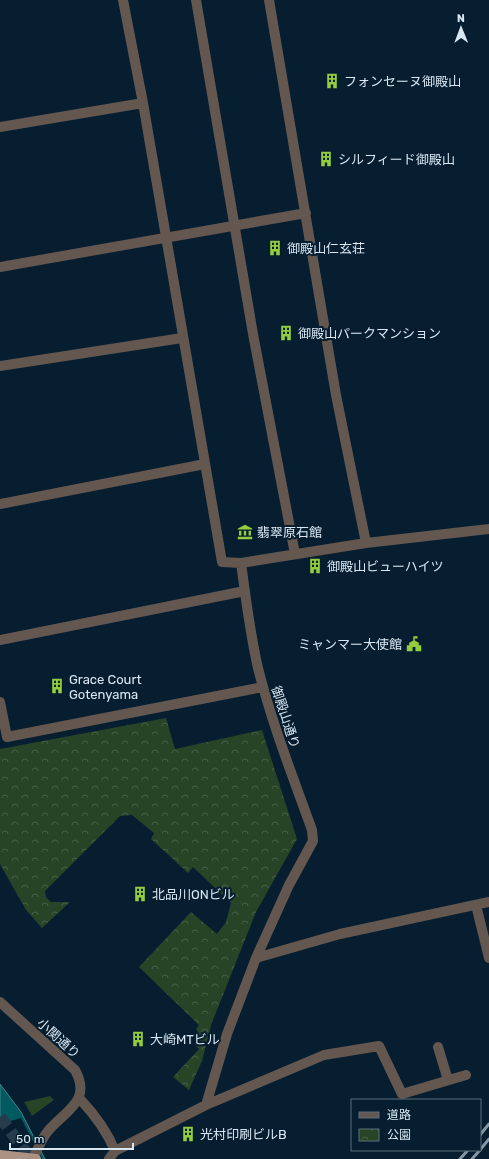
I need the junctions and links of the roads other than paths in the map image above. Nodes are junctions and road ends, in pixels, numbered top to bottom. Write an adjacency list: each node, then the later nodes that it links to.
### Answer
1 (123, 0): 4 (street)
2 (196, 0): 7 (street)
3 (269, 0): 6 (street)
4 (143, 103): 5 (street); 8 (street)
5 (0, 127)
6 (306, 213): 7 (street); 15 (street)
7 (235, 225): 8 (street); 16 (street)
8 (166, 238): 9 (street); 10 (street)
9 (0, 267)
10 (182, 338): 11 (street); 12 (street)
11 (0, 366)
12 (205, 464): 13 (street); 17 (street)
13 (0, 504)
14 (489, 529): 15 (street)
15 (366, 543): 16 (street)
16 (295, 554): 17 (street)
17 (241, 563): 18 (street, 御殿山通り)
18 (245, 591): 19 (street); 20 (street, 御殿山通り)
19 (0, 640)
20 (263, 687): 21 (street); 24 (street, 御殿山通り)
21 (0, 702)
22 (489, 902): 23 (street)
23 (476, 905): 24 (street); 25 (street)
24 (256, 958): 31 (street, 御殿山通り)
25 (489, 958)
26 (0, 1002): 30 (street, 小関通り)
27 (438, 1047): 29 (street)
28 (466, 1075): 29 (street)
29 (448, 1080): 31 (street)
30 (80, 1099): 33 (street); 34 (street)
31 (206, 1105): 33 (street)
32 (0, 1155): 34 (main road, bridge)
33 (112, 1155)
34 (35, 1158)

